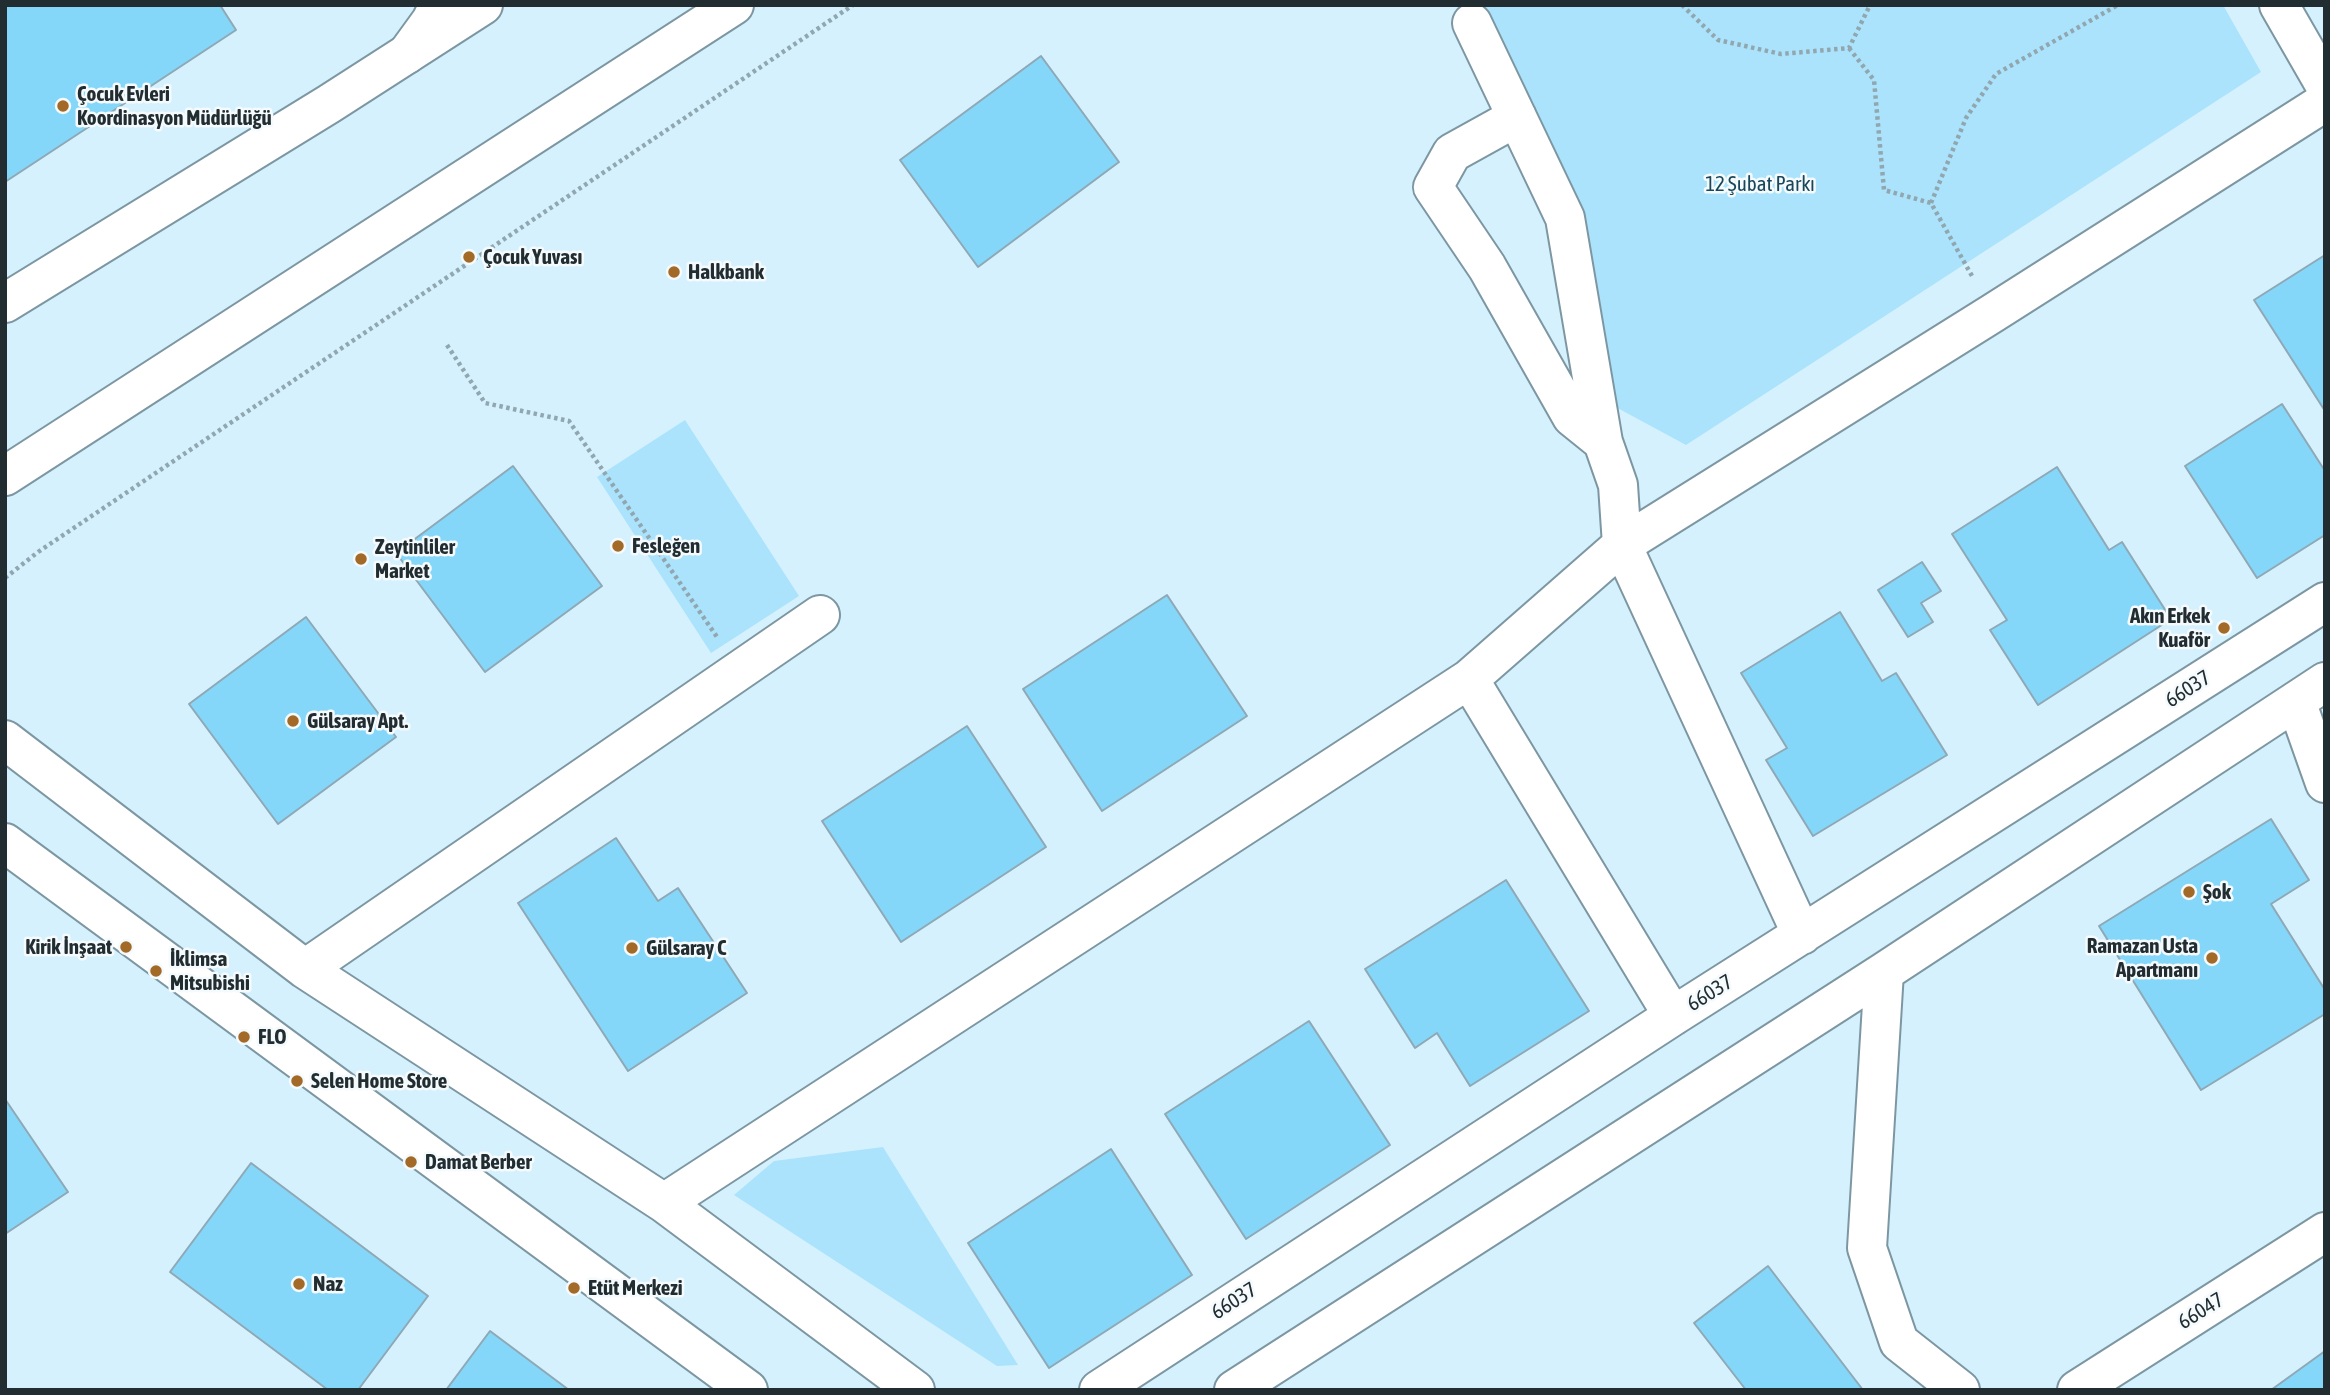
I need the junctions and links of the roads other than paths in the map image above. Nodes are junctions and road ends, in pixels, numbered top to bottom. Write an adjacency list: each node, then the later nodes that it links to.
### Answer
1 (439, 5): 6 (street)
2 (483, 5): 6 (street)
3 (734, 5): 12 (street)
4 (2279, 5): 7 (street)
5 (1472, 23): 9 (street)
6 (407, 54): 10 (street)
7 (2325, 85)
8 (2325, 102): 13 (street)
9 (1517, 117): 11 (street); 11 (street)
10 (5, 303)
11 (1604, 442): 13 (street)
12 (5, 476)
13 (1622, 545): 16 (street); 21 (street)
14 (2325, 602): 21 (street, 66037)
15 (820, 615): 22 (street)
16 (1469, 679): 24 (street); 25 (street)
17 (2310, 692): 19 (street); 23 (street)
18 (5, 740): 22 (street)
19 (2325, 783)
20 (5, 843): 27 (street)
21 (1802, 935): 24 (street, 66037)
22 (305, 969): 25 (street)
23 (1884, 972): 30 (street); 31 (street)
24 (1673, 1016): 29 (street, 66037)
25 (664, 1203): 28 (street)
26 (2325, 1232): 32 (street, 66047)
27 (748, 1390)
28 (915, 1390)
29 (1099, 1390)
30 (1234, 1390)
31 (1960, 1390)
32 (2077, 1390)

